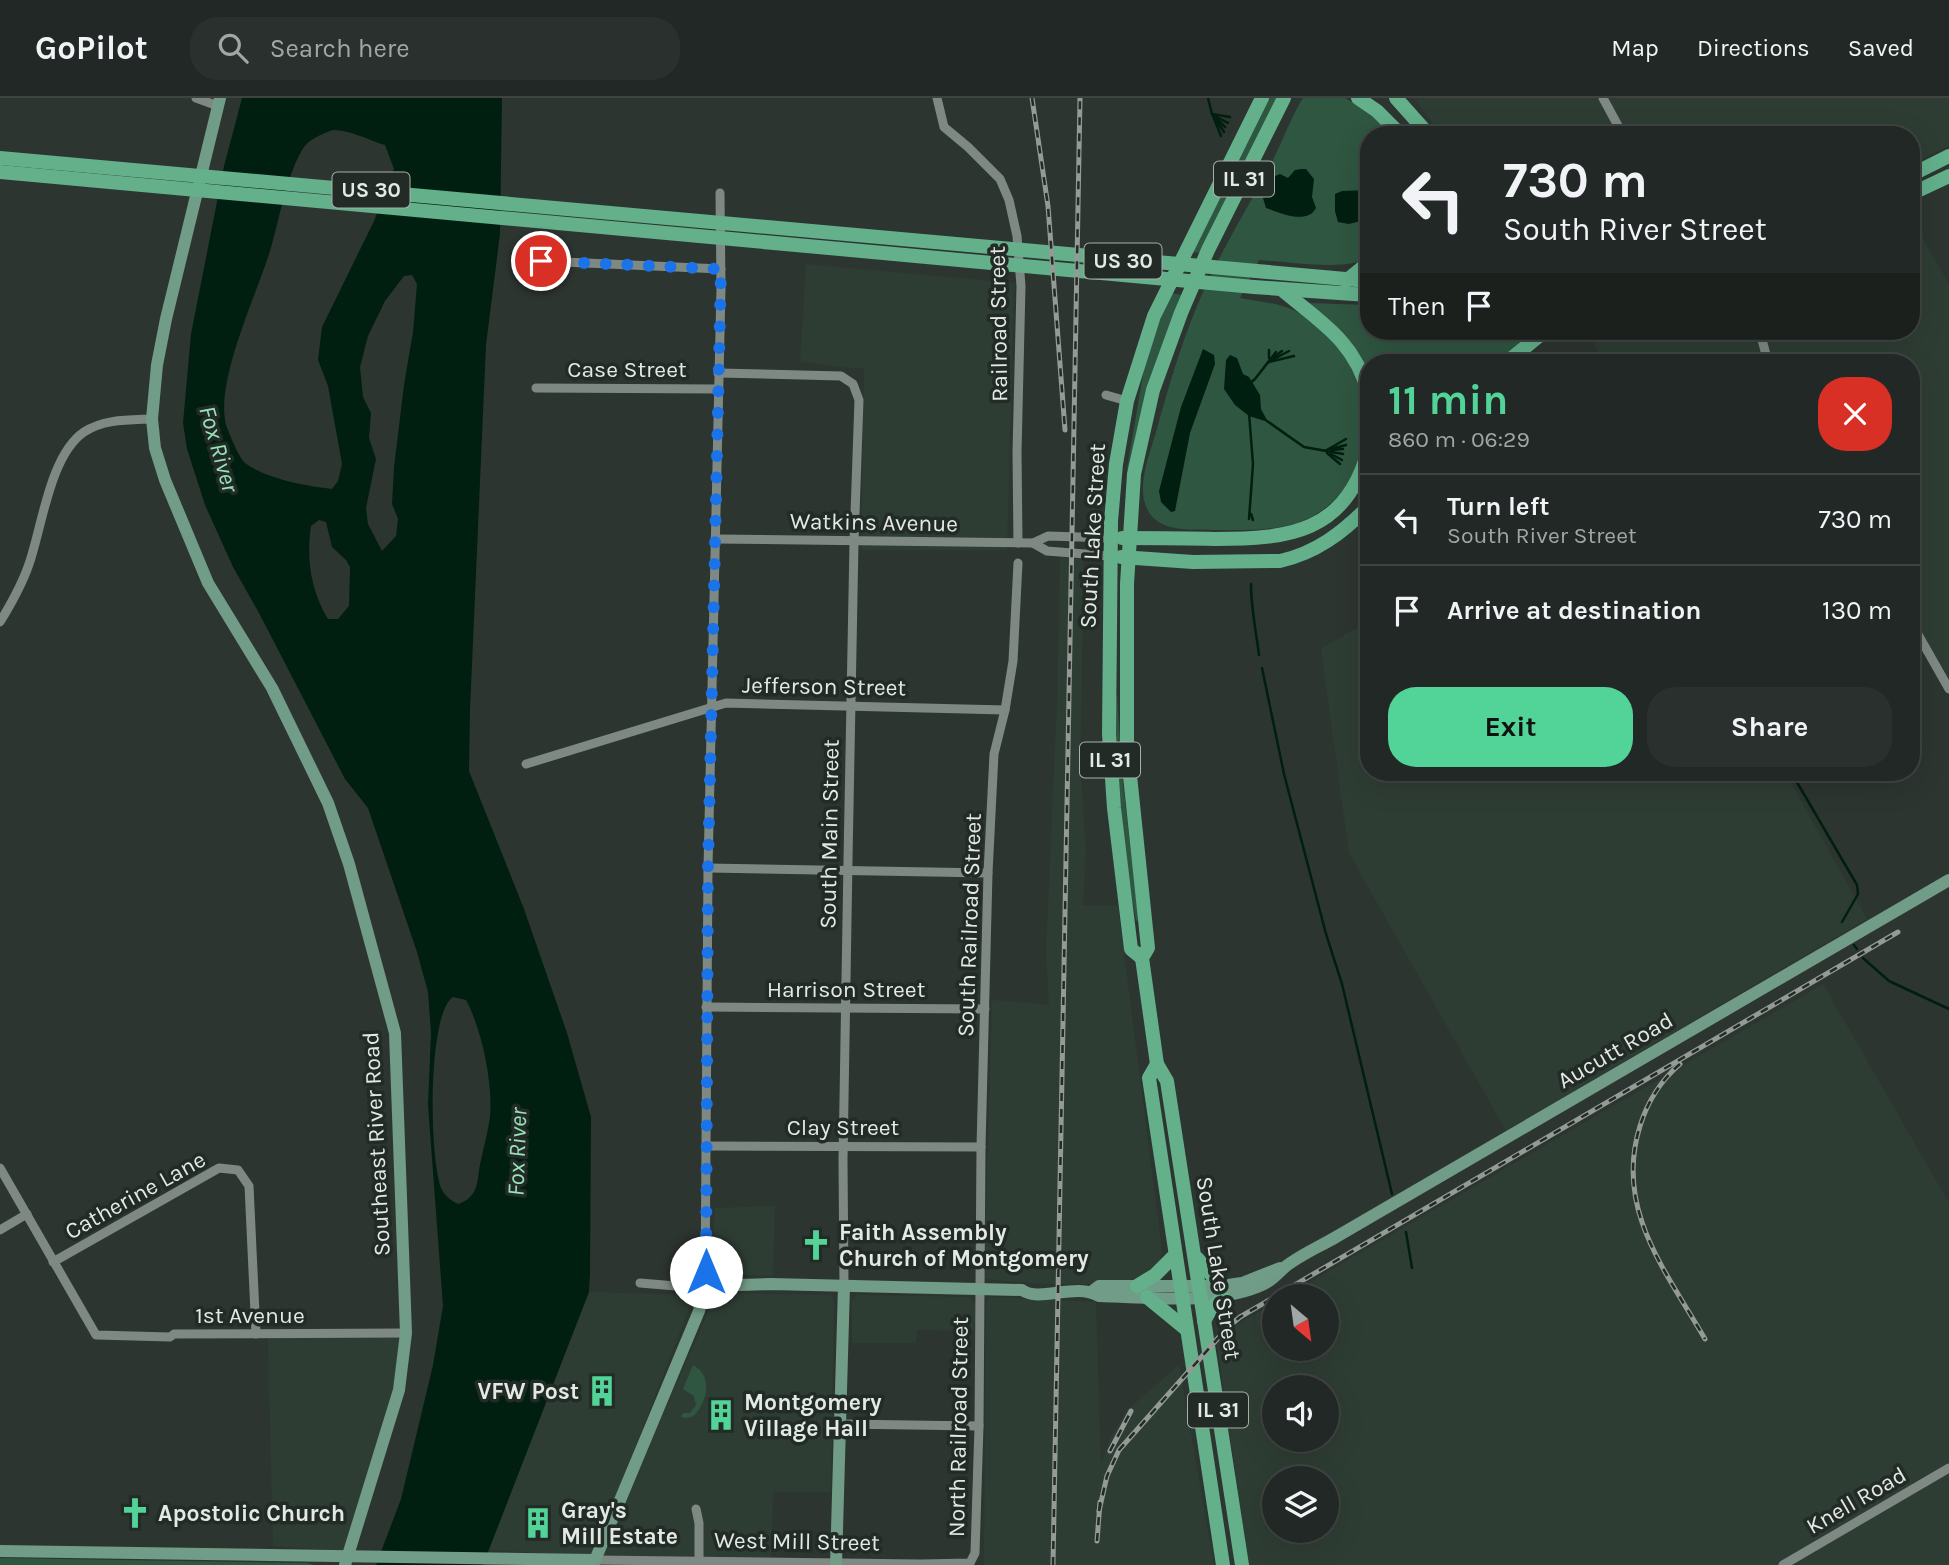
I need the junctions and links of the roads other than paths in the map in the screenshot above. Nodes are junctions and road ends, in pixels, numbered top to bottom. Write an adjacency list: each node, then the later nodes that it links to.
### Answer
1 (196, 98): 8 (street)
2 (937, 98): 44 (street, Railroad Street)
3 (1262, 98): 36 (main road, South Lake Street / IL 31)
4 (1284, 98): 41 (main road, South Lake Street / IL 31)
5 (1357, 98): 9 (main road)
6 (1396, 98): 10 (main road)
7 (1607, 100): 11 (street)
8 (219, 102): 37 (street, Southeast River Road)
9 (1392, 126)
10 (1421, 126)
11 (1619, 126)
12 (1949, 156): 14 (main road)
13 (0, 158): 19 (main road, US 30)
14 (1920, 170)
15 (0, 173): 19 (main road, US 30)
16 (1949, 176): 17 (main road)
17 (1920, 190)
18 (720, 193): 22 (street)
19 (686, 226): 20 (main road, US 30)
20 (986, 255): 24 (main road, US 30); 26 (main road, US 30)
21 (541, 261): 22 (street)
22 (721, 269): 31 (street)
23 (1360, 270): 24 (main road)
24 (1346, 281): 25 (main road, US 30)
25 (1360, 281)
26 (1281, 289): 27 (main road, US 30); 30 (main road)
27 (1360, 294)
28 (1534, 340): 29 (main road)
29 (1517, 354)
30 (1360, 371)
31 (718, 373): 32 (street, Case Street); 34 (street)
32 (853, 384): 43 (street, South Main Street)
33 (536, 388): 34 (street, Case Street)
34 (718, 390): 42 (street)
35 (1106, 395): 36 (street)
36 (1128, 401): 40 (main road, South Lake Street / IL 31)
37 (152, 419): 49 (street); 84 (street, Southeast River Road)
38 (1360, 473): 41 (main road)
39 (1360, 515): 47 (main road)
40 (1110, 538): 41 (main road); 45 (street, Watkins Avenue); 46 (main road, South Lake Street / IL 31)
41 (1129, 538): 47 (main road, South Lake Street / IL 31)
42 (715, 539): 43 (street, Watkins Avenue); 53 (street)
43 (854, 542): 44 (street, Watkins Avenue); 52 (street, South Main Street)
44 (1018, 543): 45 (street, Watkins Avenue)
45 (1033, 543): 46 (street, Watkins Avenue)
46 (1110, 556): 47 (main road); 60 (main road, South Lake Street / IL 31)
47 (1128, 558): 60 (main road, South Lake Street / IL 31)
48 (1018, 564): 54 (street, South Railroad Street)
49 (0, 622)
50 (1920, 638): 51 (street)
51 (1949, 689)
52 (851, 706): 53 (street, Jefferson Street); 54 (street, Jefferson Street); 57 (street, South Main Street)
53 (712, 707): 55 (street, Jefferson Street); 56 (street)
54 (1005, 710): 58 (street, South Railroad Street)
55 (526, 764)
56 (708, 868): 57 (street); 61 (street)
57 (848, 870): 58 (street); 62 (street, South Main Street)
58 (988, 873): 63 (street, South Railroad Street)
59 (1949, 880): 78 (street, Aucutt Road)
60 (1142, 958): 64 (main road, South Lake Street / IL 31)
61 (706, 1007): 62 (street, Harrison Street); 65 (street)
62 (845, 1009): 63 (street, Harrison Street); 66 (street, South Main Street)
63 (985, 1009): 67 (street, South Railroad Street)
64 (1157, 1064): 71 (main road, South Lake Street / IL 31); 72 (main road, South Lake Street / IL 31)
65 (706, 1146): 66 (street, Clay Street); 75 (street)
66 (843, 1147): 67 (street, Clay Street); 76 (street, South Main Street)
67 (981, 1147): 77 (street, South Railroad Street)
68 (0, 1167): 69 (street)
69 (27, 1214): 70 (street); 73 (street)
70 (0, 1230)
71 (1194, 1254): 78 (main road); 81 (main road, South Lake Street / IL 31)
72 (1175, 1255): 79 (main road); 80 (main road, South Lake Street / IL 31)
73 (54, 1262): 85 (street, 1st Avenue); 85 (street, Catherine Lane)
74 (640, 1283): 75 (street)
75 (705, 1286): 76 (street, Aucutt Road); 93 (street)
76 (844, 1286): 77 (street, Aucutt Road); 86 (street)
77 (980, 1289): 79 (street, Aucutt Road); 87 (street, North Railroad Street)
78 (1222, 1291): 81 (street, Aucutt Road); 82 (main road)
79 (1142, 1292): 80 (street, Aucutt Road); 83 (main road)
80 (1181, 1292): 81 (street, Aucutt Road); 83 (main road, South Lake Street / IL 31)
81 (1200, 1292): 82 (main road, South Lake Street / IL 31)
82 (1205, 1321): 99 (main road, South Lake Street / IL 31)
83 (1186, 1329): 98 (main road, South Lake Street / IL 31)
84 (406, 1333): 85 (street, 1st Avenue); 92 (street, Southeast River Road)
85 (256, 1334)
86 (841, 1424): 87 (street); 96 (street)
87 (979, 1426): 95 (street, North Railroad Street)
88 (1949, 1468): 100 (street, Knell Road)
89 (696, 1509): 94 (street)
90 (0, 1551): 91 (street, West Mill Street)
91 (304, 1555): 92 (street, West Mill Street); 97 (street)
92 (347, 1560): 93 (street, West Mill Street)
93 (594, 1562): 94 (street, West Mill Street)
94 (699, 1563): 96 (street, West Mill Street)
95 (970, 1563): 96 (street, West Mill Street)
96 (836, 1564)
97 (320, 1565)
98 (1223, 1565)
99 (1242, 1565)
100 (1783, 1565)

